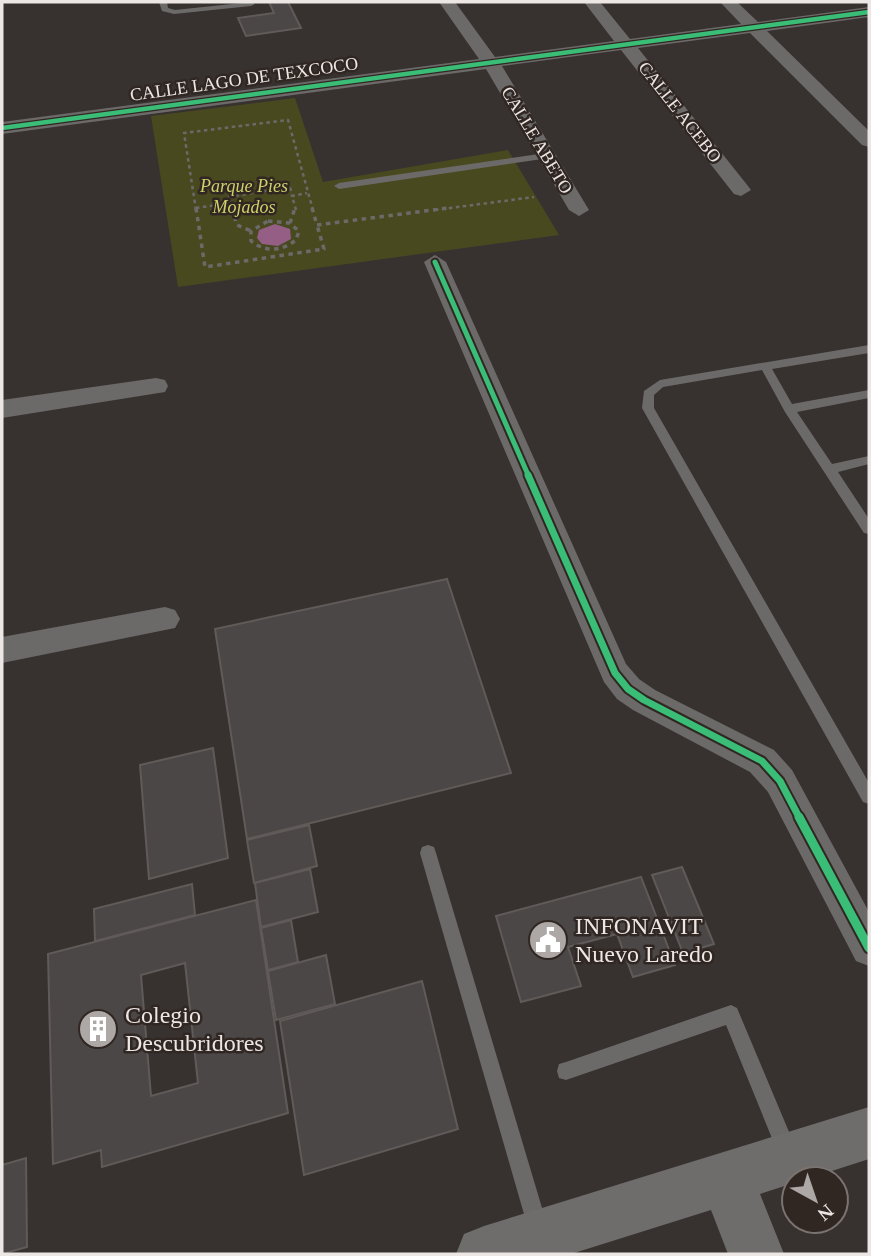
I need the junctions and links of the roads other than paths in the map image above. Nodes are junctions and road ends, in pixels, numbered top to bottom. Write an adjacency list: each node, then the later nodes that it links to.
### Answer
1 (163, 2): 5 (lane)
2 (447, 2): 9 (street, CALLE ABETO)
3 (592, 2): 8 (street, CALLE ACEBO)
4 (727, 2): 7 (street)
5 (251, 4)
6 (869, 12): 7 (street, CALLE LAGO DE TEXCOCO)
7 (754, 27): 8 (street, CALLE LAGO DE TEXCOCO); 11 (street)
8 (627, 44): 9 (street, CALLE LAGO DE TEXCOCO); 14 (street, CALLE ACEBO)
9 (491, 63): 10 (street, CALLE LAGO DE TEXCOCO); 12 (street, CALLE ABETO)
10 (2, 128)
11 (869, 141)
12 (546, 156): 13 (lane); 15 (street, CALLE ABETO)
13 (339, 186)
14 (741, 190)
15 (579, 210)
16 (435, 262): 30 (street)
17 (869, 349): 18 (lane)
18 (765, 366): 22 (lane); 28 (lane)
19 (156, 386): 21 (street)
20 (869, 394): 22 (lane)
21 (2, 409)
22 (789, 409): 24 (lane)
23 (869, 460): 24 (lane)
24 (831, 469): 25 (lane)
25 (869, 528)
26 (165, 619): 27 (street)
27 (2, 650)
28 (869, 797)
29 (428, 853): 35 (lane)
30 (869, 947)
31 (566, 1071): 33 (lane)
32 (869, 1133): 33 (main road)
33 (790, 1158): 34 (main road)
34 (726, 1178): 35 (main road); 37 (main road)
35 (540, 1237): 36 (main road)
36 (484, 1254)
37 (756, 1254)

